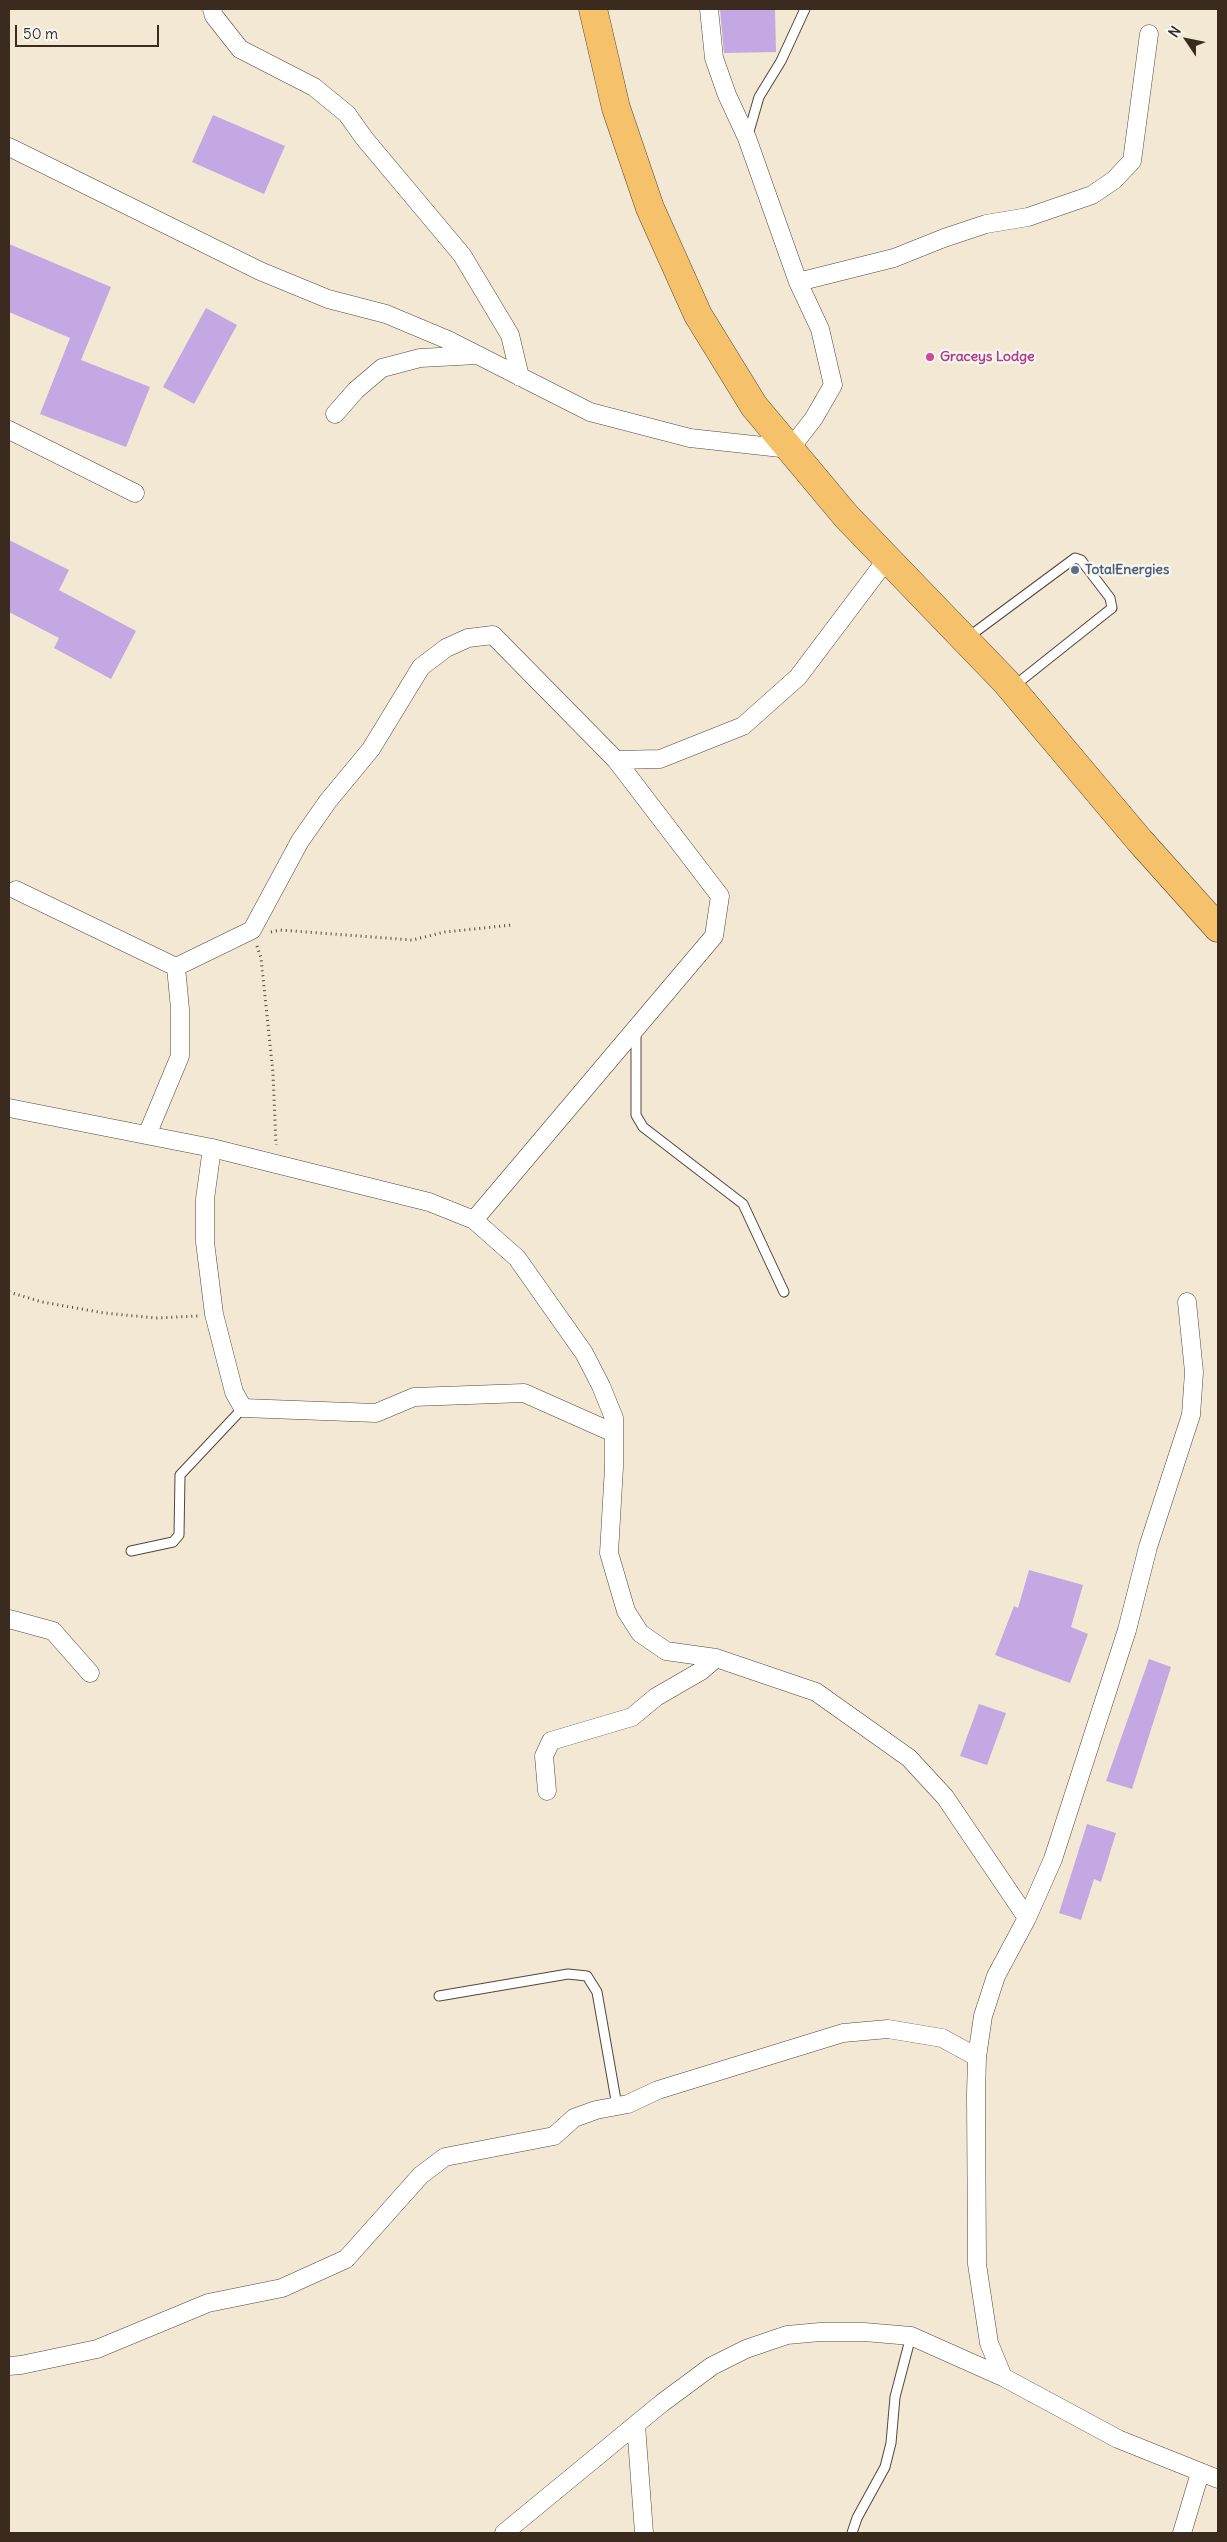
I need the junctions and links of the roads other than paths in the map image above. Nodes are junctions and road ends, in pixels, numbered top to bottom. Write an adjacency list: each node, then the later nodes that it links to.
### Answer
1 (212, 9): 10 (street)
2 (593, 9): 13 (highway)
3 (709, 9): 6 (street)
4 (805, 9): 6 (lane)
5 (1149, 34): 8 (street)
6 (747, 138): 8 (street)
7 (9, 147): 9 (street)
8 (798, 282): 13 (street)
9 (477, 355): 10 (street); 11 (street)
10 (520, 377): 13 (street)
11 (335, 414)
12 (9, 430): 14 (street)
13 (790, 449): 15 (highway)
14 (135, 493)
15 (887, 559): 16 (highway); 18 (street)
16 (965, 640): 17 (highway); 17 (lane)
17 (1011, 688): 20 (highway)
18 (616, 760): 21 (street); 22 (street)
19 (16, 890): 21 (street)
20 (1218, 928)
21 (176, 967): 24 (street)
22 (636, 1029): 26 (street); 27 (lane)
23 (9, 1108): 24 (street)
24 (146, 1135): 25 (street)
25 (212, 1148): 26 (street); 29 (street)
26 (474, 1220): 30 (street)
27 (784, 1292)
28 (1187, 1302): 36 (street)
29 (243, 1408): 30 (street); 31 (lane)
30 (614, 1433): 33 (street)
31 (131, 1551)
32 (9, 1619): 34 (street)
33 (716, 1658): 35 (street); 36 (street)
34 (90, 1673)
35 (547, 1791)
36 (1027, 1918): 38 (street)
37 (439, 1996): 39 (lane)
38 (977, 2057): 39 (street); 42 (street)
39 (617, 2106): 41 (street)
40 (911, 2336): 42 (street); 43 (street); 48 (lane)
41 (9, 2366)
42 (1003, 2377): 44 (street)
43 (636, 2425): 46 (street); 47 (street)
44 (1200, 2473): 45 (street); 49 (street)
45 (1218, 2479)
46 (504, 2533)
47 (644, 2533)
48 (852, 2533)
49 (1182, 2533)

